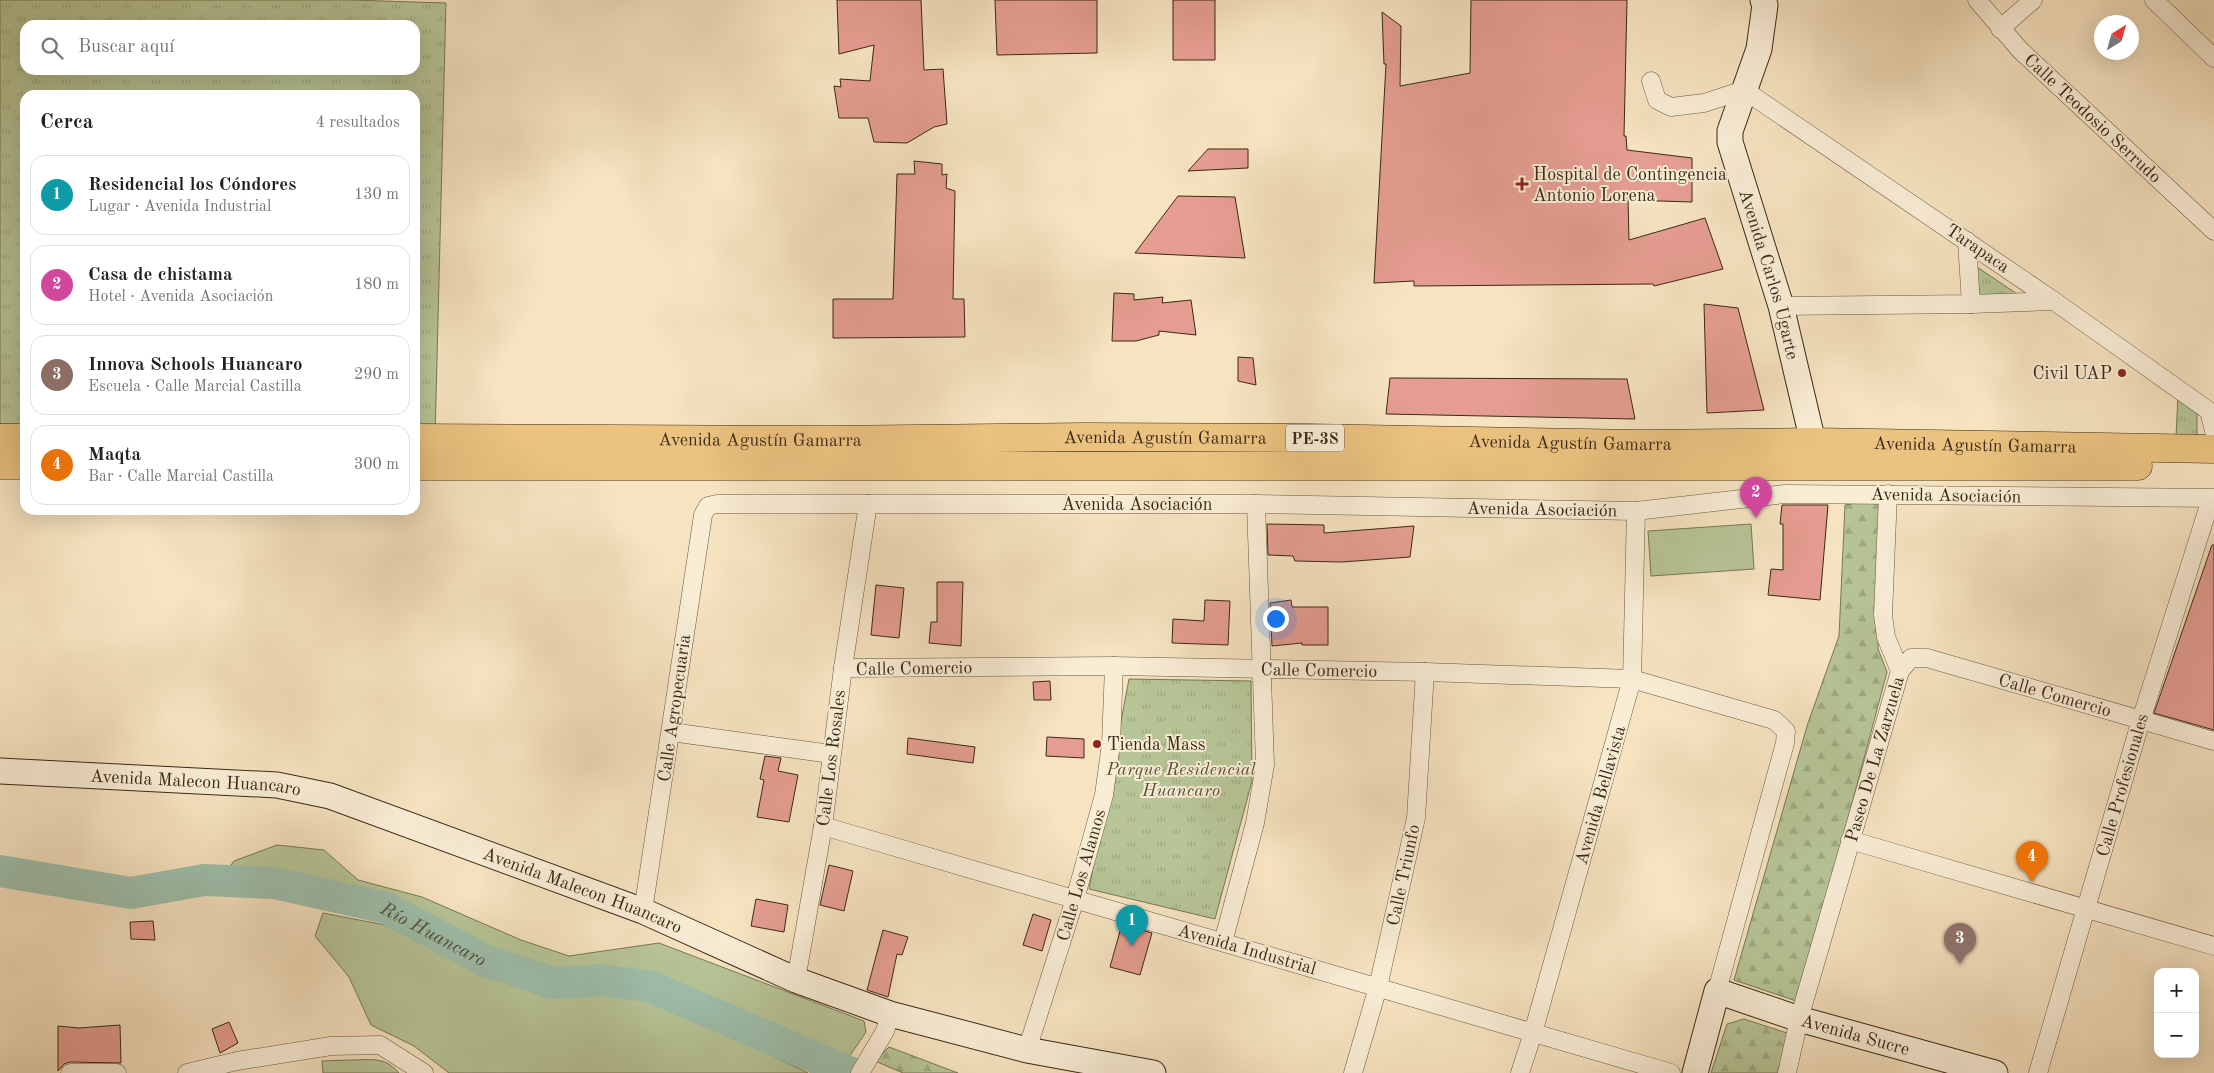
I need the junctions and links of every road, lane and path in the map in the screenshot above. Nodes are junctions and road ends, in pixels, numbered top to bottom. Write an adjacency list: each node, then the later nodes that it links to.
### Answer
1 (1764, 0): 8 (street, Avenida Carlos Ugarte)
2 (1977, 0): 5 (street, Calle Teodosio Serrudo)
3 (2033, 0): 5 (street)
4 (2154, 0): 6 (street)
5 (2000, 28): 9 (street, Calle Teodosio Serrudo)
6 (2214, 58)
7 (1650, 81): 8 (street)
8 (1744, 90): 10 (street, Tarapaca); 13 (street, Avenida Carlos Ugarte)
9 (2214, 231)
10 (1967, 241): 11 (street, Tarapaca); 12 (street)
11 (2054, 301): 12 (street); 14 (street, Tarapaca)
12 (1970, 304): 13 (street)
13 (1781, 306): 20 (street, Avenida Carlos Ugarte)
14 (2214, 431)
15 (0, 438): 16 (highway)
16 (20, 438)
17 (420, 438): 18 (highway, Avenida Agustín Gamarra / PE-3S)
18 (1023, 438): 20 (highway, Avenida Agustín Gamarra / PE-3S); 24 (highway)
19 (2214, 449): 20 (highway, Avenida Agustín Gamarra / PE-3S)
20 (1814, 454): 24 (highway, Avenida Agustín Gamarra / PE-3S); 25 (highway, Avenida Agustín Gamarra / PE-3S)
21 (0, 464): 22 (highway)
22 (20, 465)
23 (420, 466): 24 (highway, Avenida Agustín Gamarra / PE-3S)
24 (1024, 467)
25 (2214, 467)
26 (1888, 494): 27 (street, Avenida Asociación); 31 (street, Avenida Asociación); 35 (street, Paseo De La Zarzuela)
27 (2212, 498): 38 (street, Calle Profesionales)
28 (868, 504): 29 (street, Avenida Asociación); 30 (street, Avenida Asociación); 33 (street, Calle Los Rosales)
29 (1256, 504): 31 (street, Avenida Asociación); 34 (street)
30 (708, 506): 39 (street, Calle Agropecuaria)
31 (1636, 511): 37 (street, Avenida Bellavista)
32 (1114, 666): 33 (street, Calle Comercio); 34 (street, Calle Comercio); 45 (street, Calle Los Alamos)
33 (843, 668): 41 (street, Calle Los Rosales)
34 (1263, 669): 36 (street, Calle Comercio); 48 (street)
35 (1900, 670): 38 (street, Calle Comercio); 44 (street, Paseo De La Zarzuela)
36 (1425, 672): 37 (street, Calle Comercio); 51 (street, Calle Triunfo)
37 (1632, 679): 52 (street, Calle Comercio); 55 (street, Avenida Bellavista)
38 (2141, 720): 40 (street, Calle Comercio); 46 (street, Calle Profesionales)
39 (671, 732): 41 (street); 47 (street, Calle Agropecuaria)
40 (2214, 741)
41 (831, 754): 43 (street, Calle Los Rosales)
42 (0, 771): 47 (street, Avenida Malecon Huancaro)
43 (823, 826): 45 (street, Avenida Industrial); 50 (street, Calle Los Rosales)
44 (1850, 840): 46 (street); 53 (street, Paseo De La Zarzuela)
45 (1075, 899): 48 (street, Avenida Industrial); 56 (street, Calle Los Alamos)
46 (2086, 909): 49 (street); 69 (street, Calle Profesionales)
47 (644, 912): 50 (street, Avenida Malecon Huancaro)
48 (1223, 942): 51 (street, Avenida Industrial)
49 (2214, 946)
50 (796, 980): 54 (street, Avenida Malecon Huancaro)
51 (1378, 987): 55 (street, Avenida Industrial); 63 (street, Calle Triunfo)
52 (1717, 991): 53 (street, Avenida Sucre); 66 (street)
53 (1799, 1018): 67 (street, Paseo De La Zarzuela); 68 (street, Avenida Sucre)
54 (887, 1023): 56 (street, Avenida Malecon Huancaro); 61 (street)
55 (1533, 1033): 64 (street, Avenida Bellavista); 65 (street, Avenida Industrial)
56 (1027, 1050): 62 (street, Avenida Malecon Huancaro)
57 (70, 1073): 58 (street)
58 (117, 1073)
59 (187, 1073): 60 (street)
60 (424, 1073)
61 (860, 1073)
62 (1153, 1073)
63 (1353, 1073)
64 (1520, 1073)
65 (1671, 1073)
66 (1695, 1073)
67 (1786, 1073)
68 (1995, 1073)
69 (2038, 1073)

